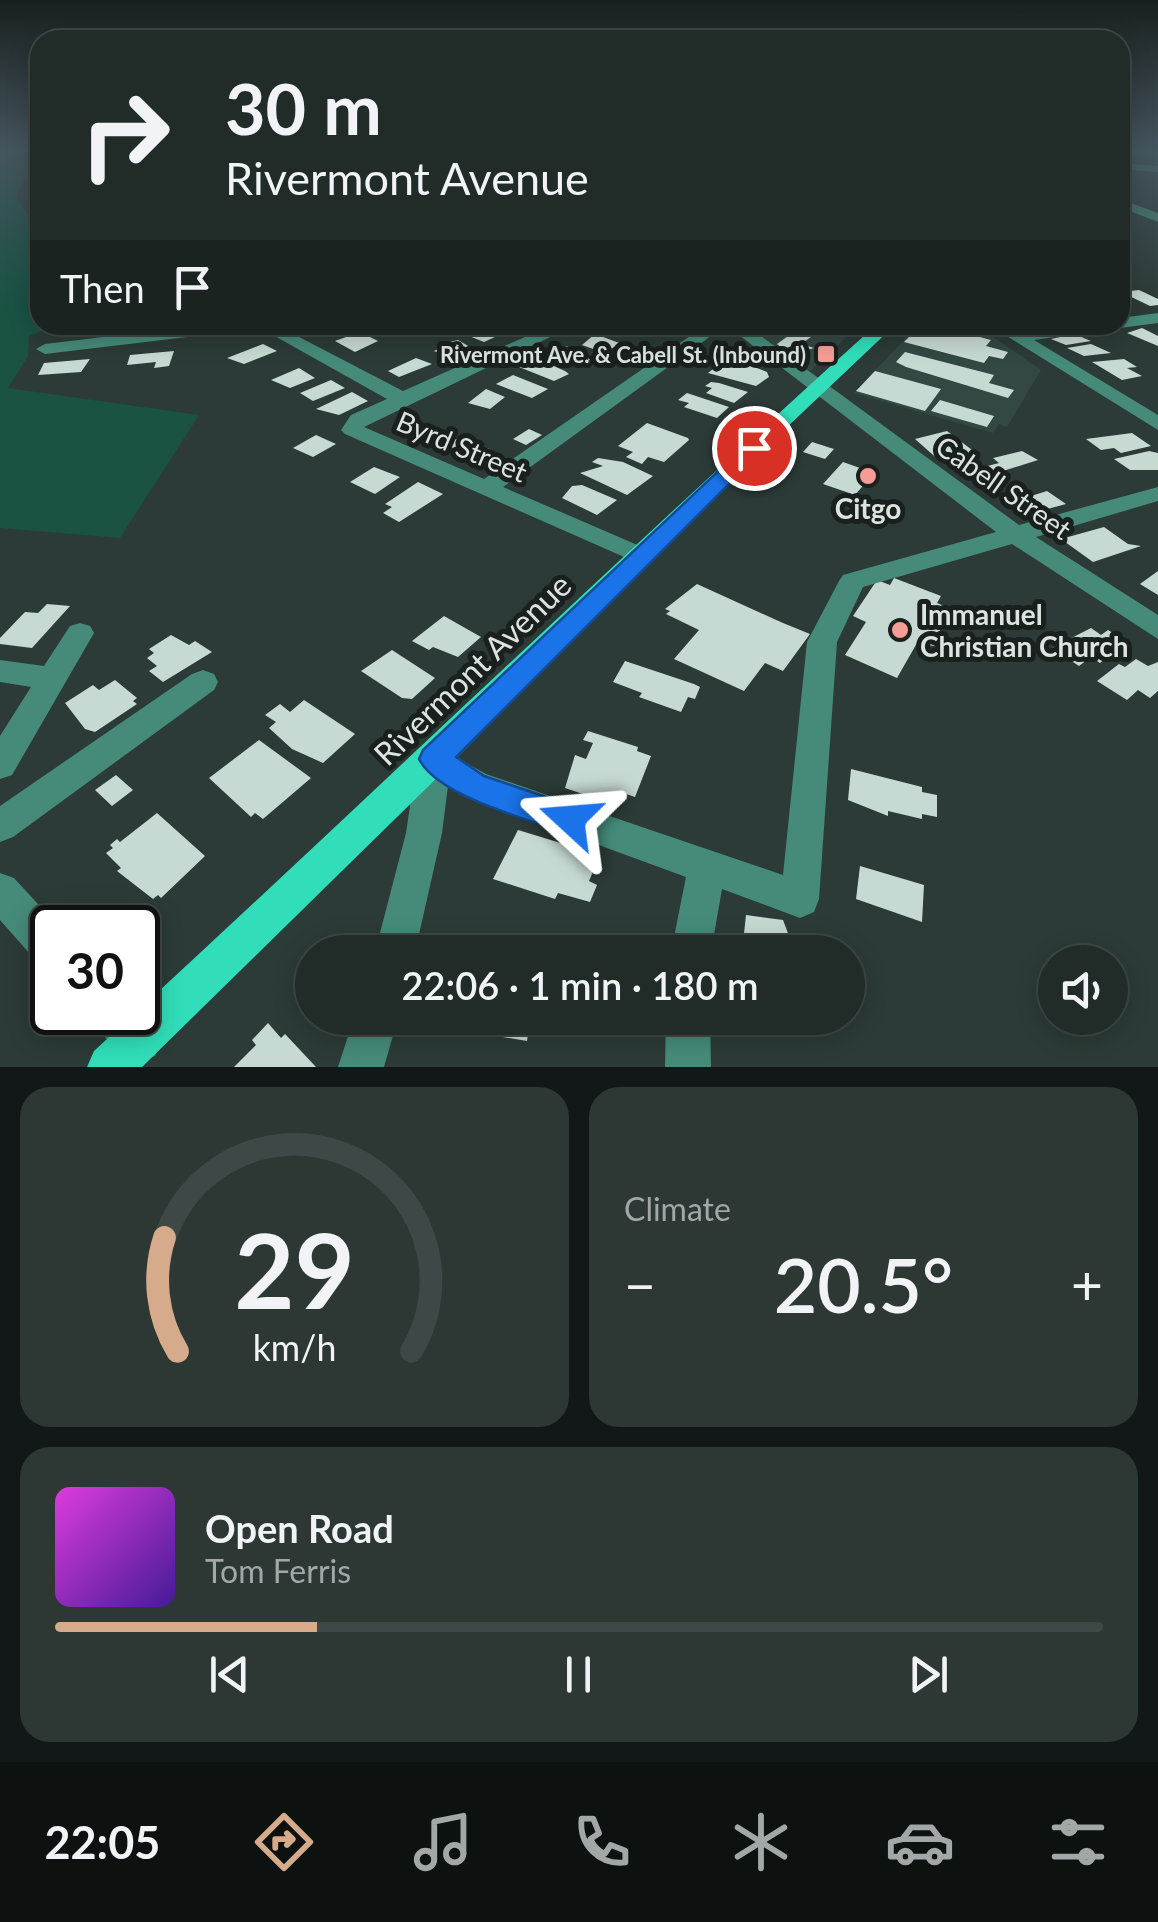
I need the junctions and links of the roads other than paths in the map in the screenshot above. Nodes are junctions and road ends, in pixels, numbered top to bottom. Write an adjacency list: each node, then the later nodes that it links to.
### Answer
1 (1130, 207): 2 (street)
2 (1158, 218): 3 (street)
3 (1130, 221)
4 (1158, 318): 5 (street)
5 (1130, 322)
6 (162, 335): 15 (street)
7 (282, 335): 17 (street, Byrd Street)
8 (544, 335): 17 (street)
9 (703, 335): 19 (street)
10 (748, 335): 16 (street, Cabell Street)
11 (875, 335): 16 (main road, Rivermont Avenue)
12 (1014, 335): 14 (street)
13 (1032, 335): 14 (street)
14 (1017, 337): 18 (street)
15 (45, 349)
16 (818, 389): 21 (street, Cabell Street); 22 (main road, Rivermont Avenue)
17 (402, 398): 19 (street, Byrd Street)
18 (1158, 424)
19 (485, 489): 22 (street, Byrd Street)
20 (1158, 494): 21 (street)
21 (1016, 535): 23 (street, Cabell Street); 31 (street)
22 (640, 556): 28 (main road, Rivermont Avenue)
23 (1158, 629)
24 (80, 634): 26 (street)
25 (0, 671): 26 (street)
26 (52, 678): 29 (street)
27 (203, 682): 30 (street)
28 (434, 759): 31 (street); 34 (street); 38 (main road, Rivermont Avenue)
29 (0, 765)
30 (0, 826)
31 (706, 867): 35 (street)
32 (0, 890): 33 (street)
33 (30, 924)
34 (399, 935)
35 (695, 935)
36 (371, 1035): 39 (street)
37 (688, 1035): 40 (street)
38 (120, 1040)
39 (361, 1067)
40 (688, 1067)

